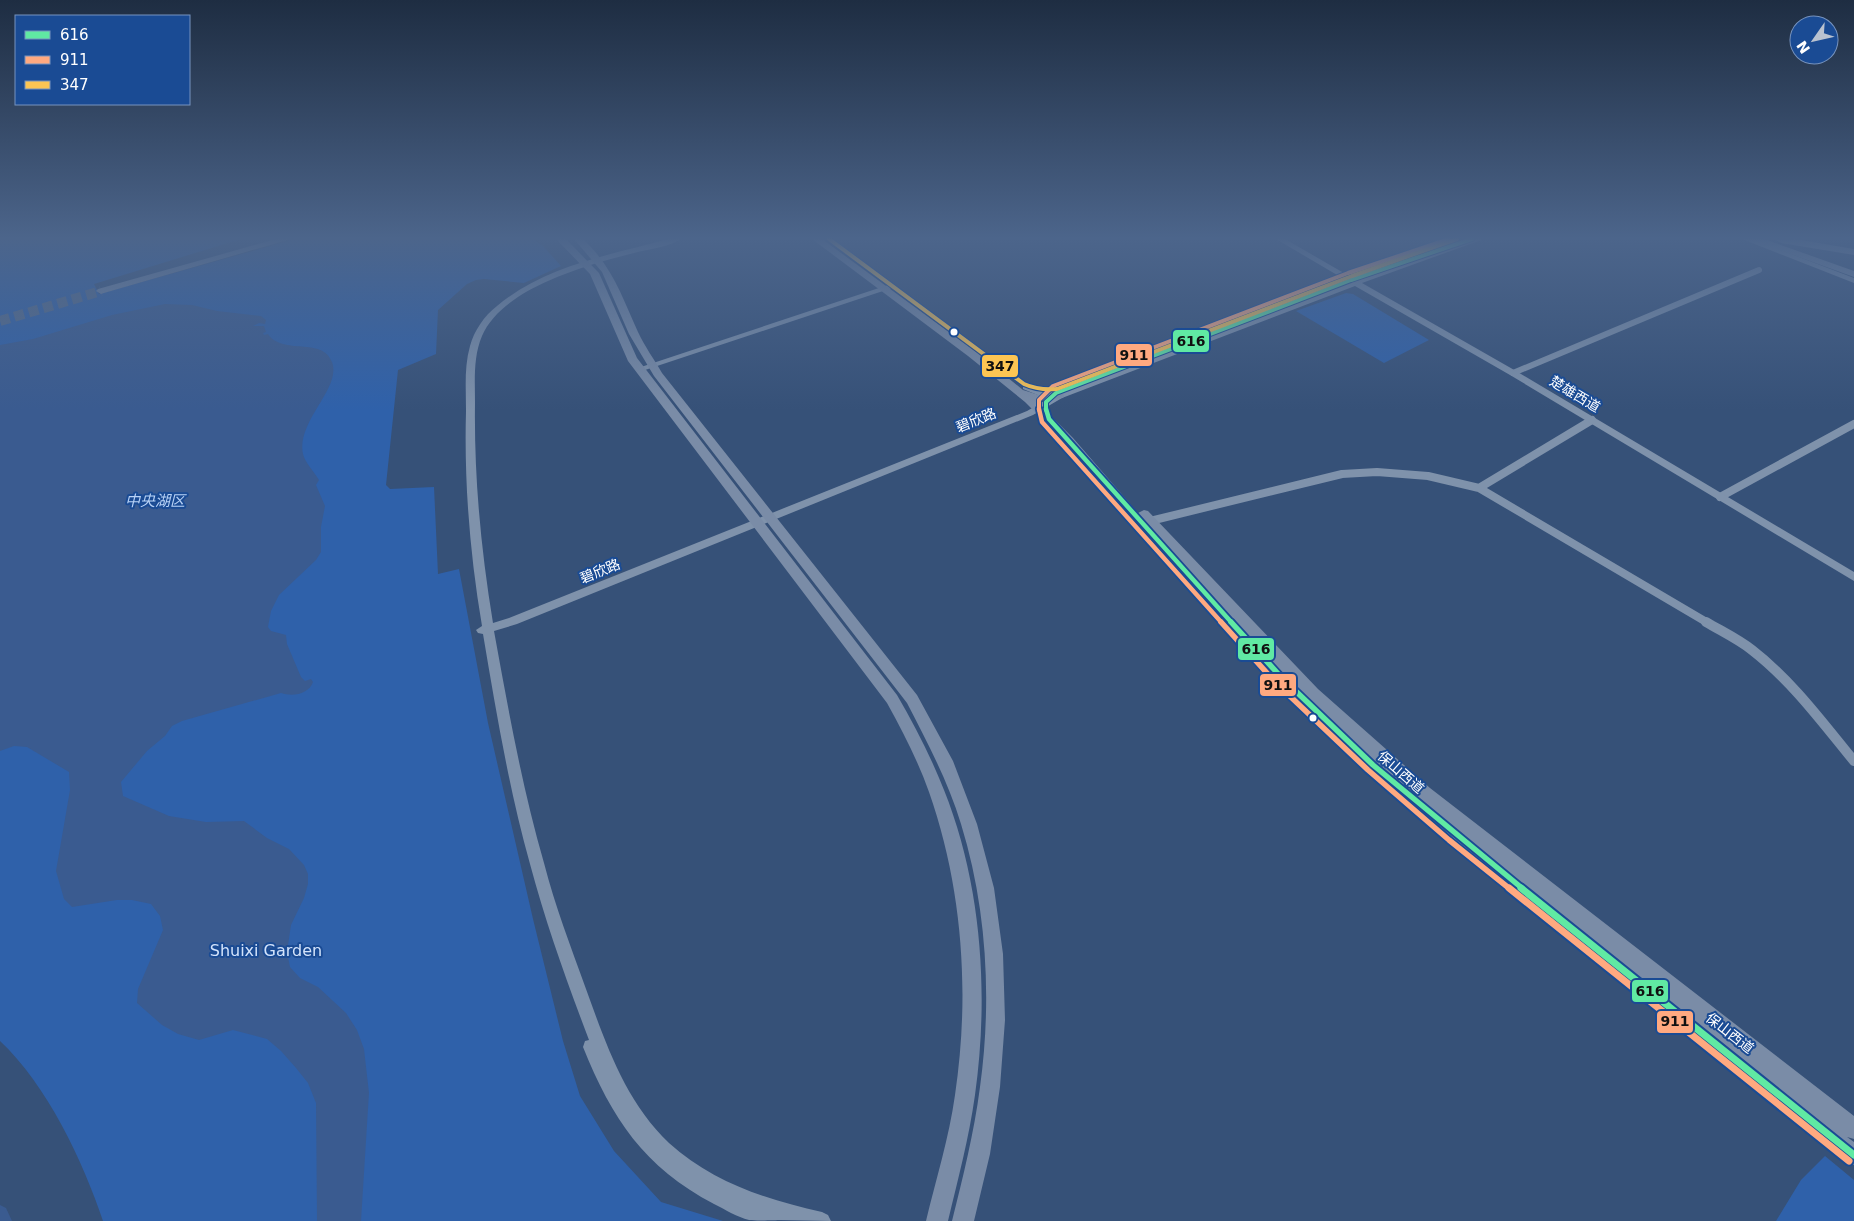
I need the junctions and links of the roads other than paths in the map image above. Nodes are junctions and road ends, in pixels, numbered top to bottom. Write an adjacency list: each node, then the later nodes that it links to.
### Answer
1 (515, 296): 19 (street)
2 (619, 296): 8 (main road)
3 (863, 296): 8 (street)
4 (899, 296): 10 (main road, 保山西道)
5 (1318, 296): 11 (street, 碧欣路)
6 (1378, 296): 9 (street, 楚雄西道)
7 (1697, 296): 9 (street)
8 (645, 367): 16 (main road)
9 (1513, 373): 12 (street, 楚雄西道)
10 (1023, 389): 11 (main road, 保山西道); 11 (street)
11 (1046, 403): 16 (street, 碧欣路); 17 (main road, 保山西道)
12 (1592, 420): 14 (street); 15 (street, 楚雄西道)
13 (1854, 424): 15 (street)
14 (1479, 488): 17 (street); 20 (street)
15 (1720, 497): 18 (street, 楚雄西道)
16 (762, 519): 19 (street, 碧欣路); 25 (main road); 26 (main road)
17 (1146, 522): 21 (main road, 保山西道); 22 (main road, 保山西道)
18 (1854, 577)
19 (485, 627): 23 (street); 24 (street)
20 (1854, 761)
21 (1854, 1129)
22 (1854, 1155)
23 (772, 1221)
24 (822, 1221)
25 (937, 1221)
26 (963, 1221)

